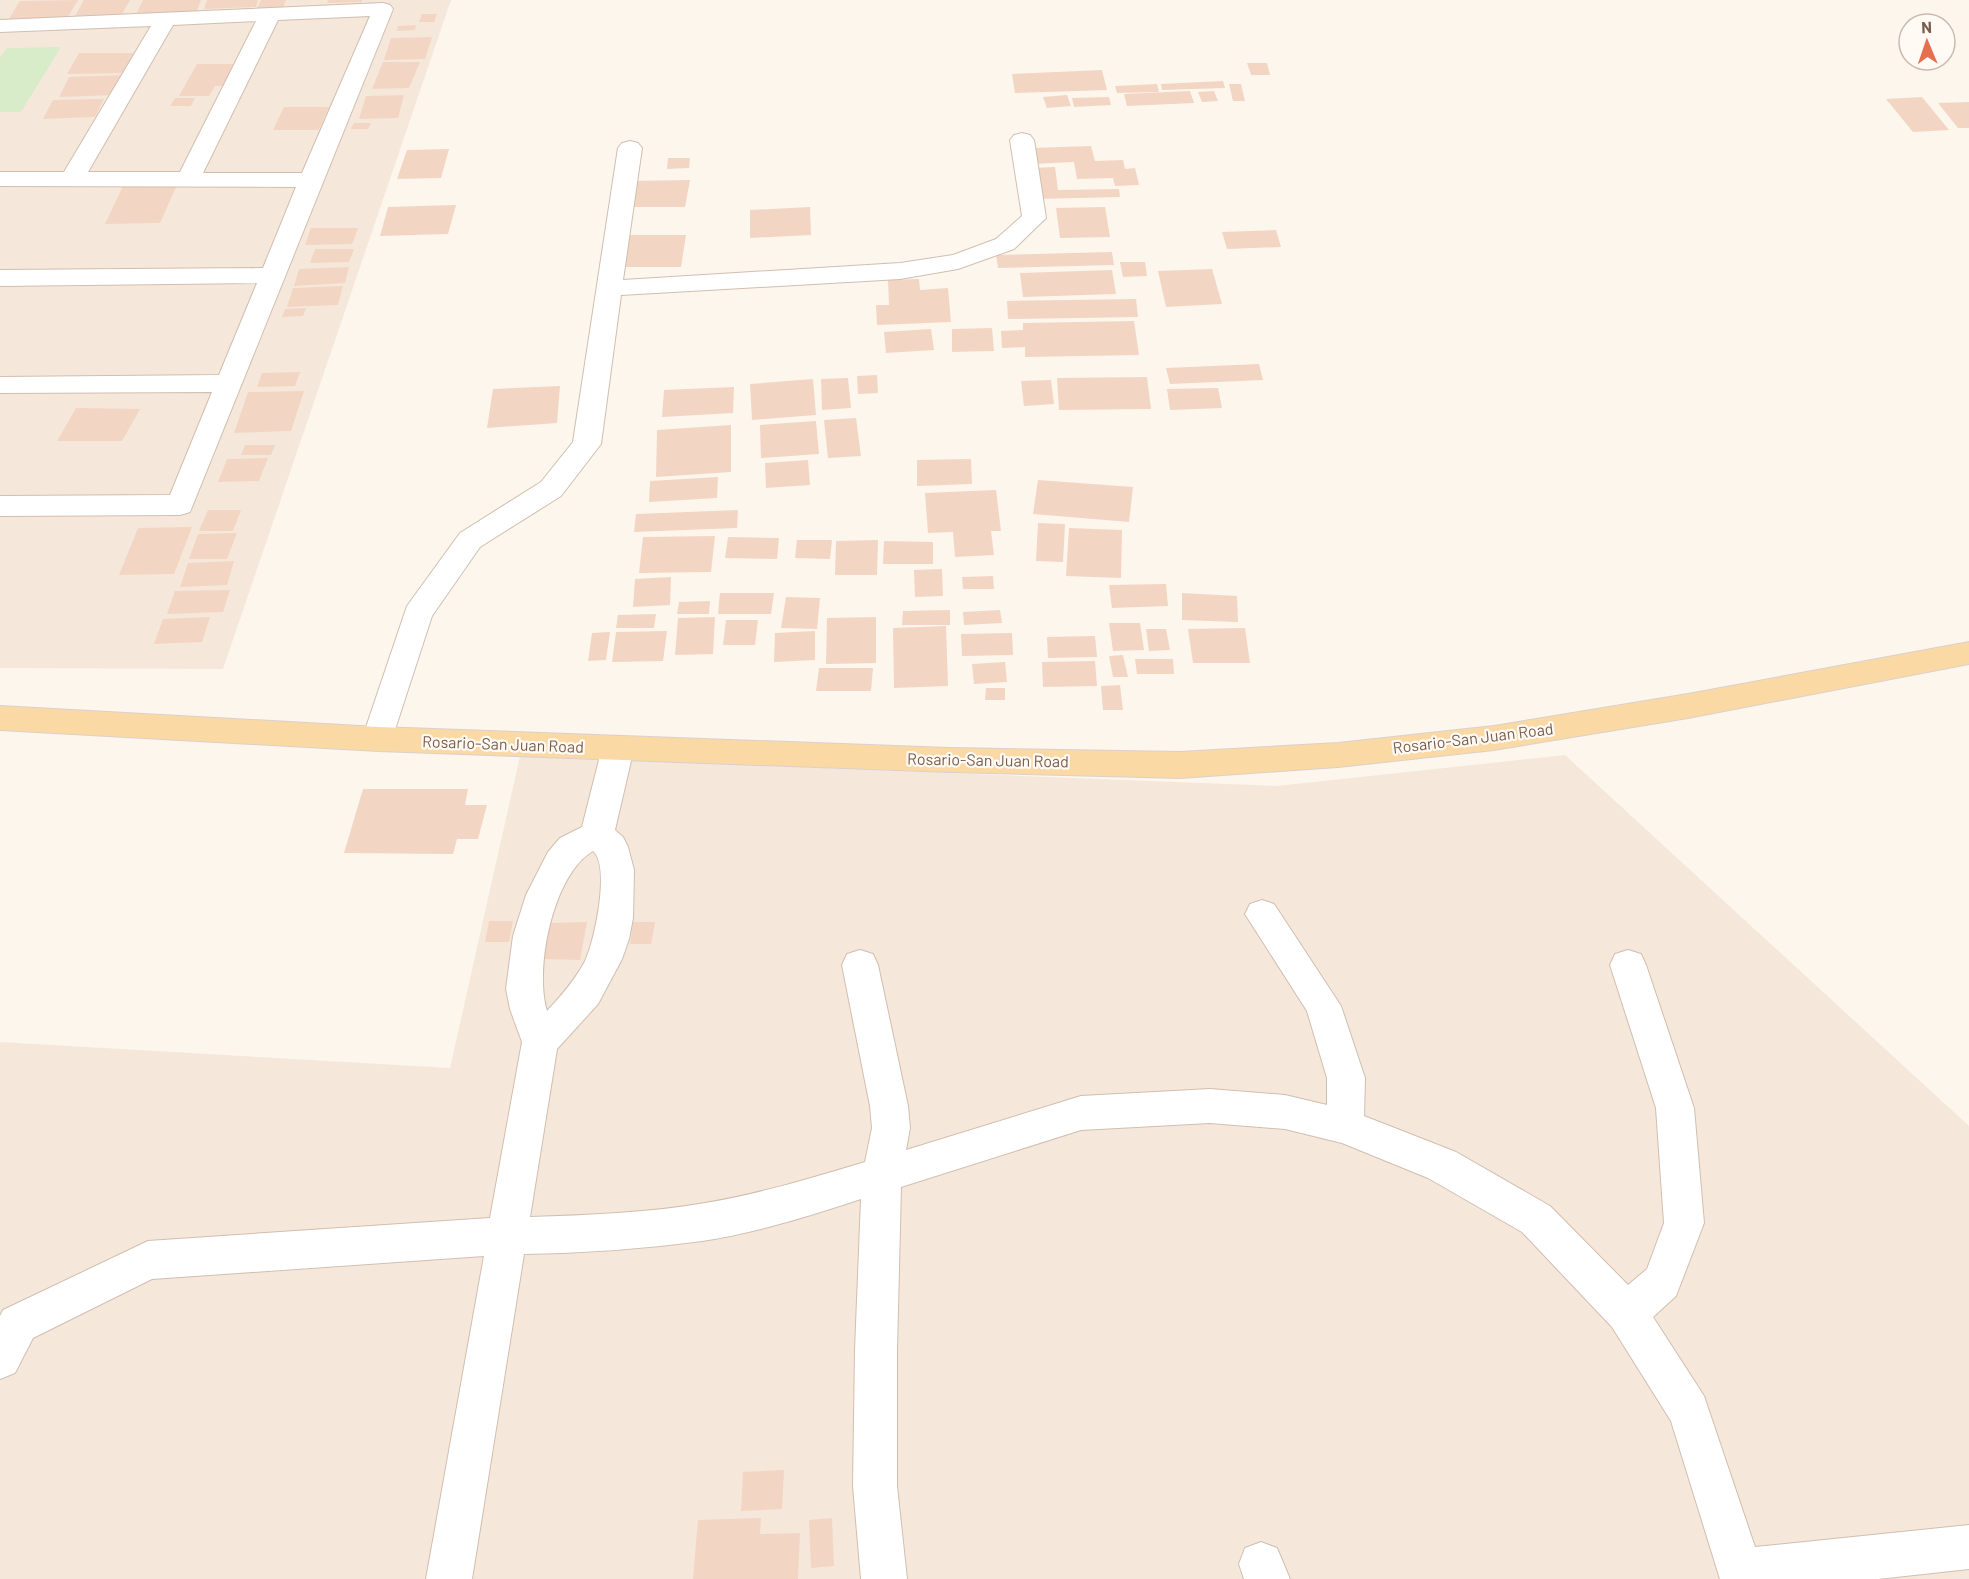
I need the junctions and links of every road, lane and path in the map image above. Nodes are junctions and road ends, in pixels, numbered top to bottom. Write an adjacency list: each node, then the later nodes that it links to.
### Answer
1 (270, 14): 2 (street); 8 (street); 9 (street)
2 (166, 19): 3 (street); 7 (street)
3 (0, 26)
4 (1022, 140): 12 (street)
5 (630, 148): 12 (street)
6 (0, 179): 7 (street)
7 (72, 179): 8 (street)
8 (188, 180): 9 (street)
9 (310, 180): 10 (street)
10 (273, 275): 11 (street); 13 (street)
11 (0, 278)
12 (608, 288): 18 (street)
13 (229, 383): 14 (street); 15 (street)
14 (0, 385)
15 (0, 506)
16 (1969, 653): 19 (main road, Rosario-San Juan Road)
17 (0, 718): 18 (main road, Rosario-San Juan Road)
18 (378, 739): 19 (main road, Rosario-San Juan Road)
19 (618, 748): 20 (street)
20 (597, 835): 24 (street); 24 (street)
21 (1262, 914): 25 (street)
22 (1628, 964): 28 (street)
23 (860, 965): 26 (street)
24 (540, 1042): 27 (street)
25 (1345, 1126): 26 (street); 28 (street)
26 (882, 1174): 27 (street); 33 (street)
27 (506, 1236): 29 (street); 32 (street)
28 (1628, 1313): 31 (street)
29 (6, 1329)
30 (1969, 1547): 31 (street)
31 (1742, 1575)
32 (449, 1579)
33 (884, 1579)

